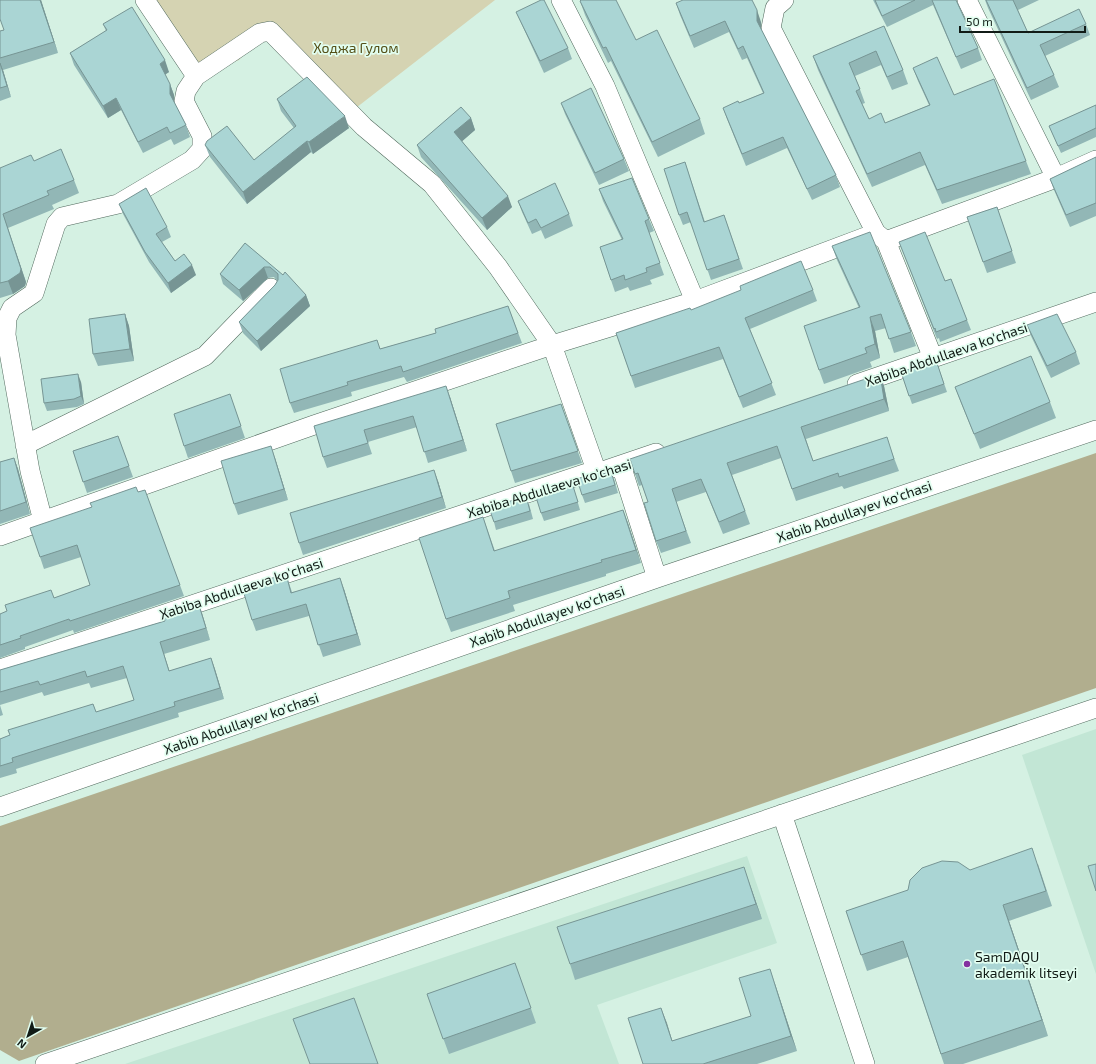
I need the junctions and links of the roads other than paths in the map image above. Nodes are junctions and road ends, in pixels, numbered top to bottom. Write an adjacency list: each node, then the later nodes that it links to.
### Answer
1 (145, 0): 7 (street)
2 (561, 0): 12 (street)
3 (764, 0): 6 (street)
4 (784, 0): 6 (street)
5 (967, 0): 9 (street)
6 (773, 17): 10 (street)
7 (196, 76): 14 (street); 15 (street)
8 (1096, 160): 9 (street)
9 (1056, 178): 10 (street)
10 (881, 237): 12 (street); 16 (street)
11 (271, 288): 19 (street)
12 (696, 301): 15 (street)
13 (1096, 302): 16 (street, Xabiba Abdullaeva ko'chasi)
14 (6, 310): 19 (street)
15 (552, 345): 22 (street); 23 (street)
16 (933, 358): 17 (street, Xabiba Abdullaeva ko'chasi)
17 (843, 389)
18 (1096, 430): 25 (street, Xabib Abdullayev ko'chasi)
19 (25, 444): 23 (street)
20 (672, 448): 21 (street, Xabiba Abdullaeva ko'chasi)
21 (621, 466): 22 (street, Xabiba Abdullaeva ko'chasi); 25 (street)
22 (596, 470): 26 (street, Xabiba Abdullaeva ko'chasi)
23 (43, 521): 24 (street)
24 (0, 536)
25 (657, 578): 28 (street, Xabib Abdullayev ko'chasi)
26 (0, 669)
27 (1096, 708): 29 (street)
28 (0, 807)
29 (782, 814): 30 (street); 31 (street)
30 (45, 1064)
31 (865, 1064)

